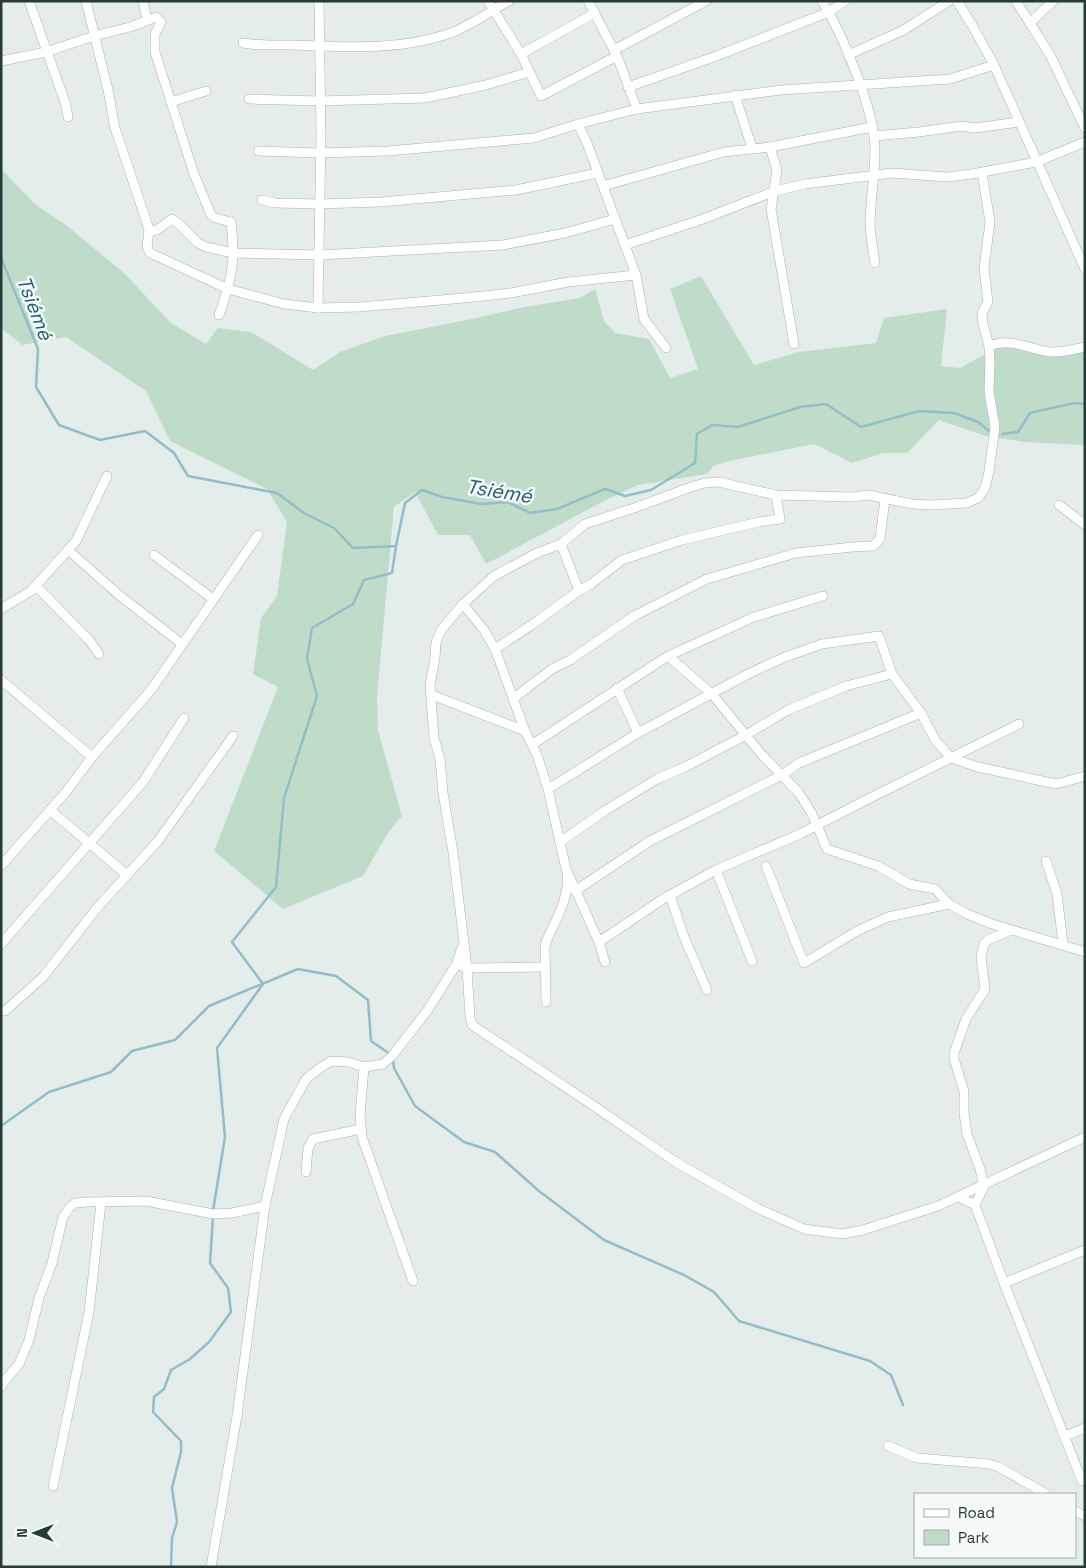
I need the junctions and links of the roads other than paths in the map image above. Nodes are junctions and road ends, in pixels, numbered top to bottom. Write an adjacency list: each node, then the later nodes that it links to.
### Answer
1 (29, 1): 23 (street)
2 (86, 1): 20 (street)
3 (143, 1): 18 (street)
4 (319, 1): 22 (street)
5 (488, 1): 15 (street)
6 (509, 1): 15 (street)
7 (588, 1): 17 (street)
8 (706, 1): 24 (street)
9 (822, 1): 16 (street)
10 (846, 1): 16 (street)
11 (949, 1): 26 (street)
12 (957, 1): 28 (street)
13 (1016, 1): 19 (street)
14 (1052, 1): 19 (street)
15 (493, 10): 22 (street); 25 (street)
16 (828, 12): 26 (street); 31 (street)
17 (595, 14): 24 (street); 25 (street)
18 (147, 20): 20 (street); 36 (street)
19 (1030, 23): 41 (street)
20 (94, 36): 23 (street); 57 (street)
21 (243, 43): 22 (street)
22 (320, 46): 35 (street)
23 (46, 52): 27 (street); 38 (street)
24 (616, 53): 29 (street); 31 (street)
25 (520, 54): 29 (street)
26 (848, 55): 30 (street)
27 (1, 62)
28 (994, 64): 30 (street); 39 (street)
29 (529, 72): 35 (street)
30 (859, 84): 33 (street); 42 (street)
31 (628, 88): 37 (street)
32 (206, 91): 36 (street)
33 (735, 95): 37 (street); 45 (street)
34 (249, 99): 35 (street)
35 (320, 101): 47 (street)
36 (171, 102): 59 (street)
37 (637, 109): 40 (street)
38 (68, 117)
39 (1019, 122): 42 (street); 48 (street)
40 (578, 124): 47 (street); 50 (street)
41 (1085, 128)
42 (873, 131): 44 (street); 51 (street)
43 (1085, 142): 48 (street)
44 (770, 146): 45 (street); 53 (street)
45 (752, 148): 52 (street)
46 (258, 151): 47 (street)
47 (320, 153): 55 (street)
48 (1036, 162): 49 (street); 62 (street)
49 (982, 172): 51 (street); 68 (street)
50 (598, 173): 52 (street); 55 (street)
51 (874, 175): 53 (street); 61 (street)
52 (603, 186): 56 (street)
53 (775, 191): 58 (street); 67 (street)
54 (262, 200): 55 (street)
55 (319, 204): 60 (street)
56 (615, 219): 58 (street); 60 (street)
57 (150, 230): 59 (street); 64 (street)
58 (625, 245): 63 (street)
59 (233, 253): 60 (street); 64 (street)
60 (319, 256): 65 (street)
61 (875, 263)
62 (1085, 269)
63 (636, 275): 65 (street); 70 (street)
64 (228, 289): 65 (street); 66 (street)
65 (318, 308)
66 (220, 315)
67 (794, 344)
68 (989, 346): 69 (street); 73 (street)
69 (1085, 347)
70 (666, 348)
71 (107, 476): 78 (street)
72 (776, 495): 73 (street); 77 (street); 81 (street)
73 (885, 500): 95 (street)
74 (1059, 505): 75 (street)
75 (1085, 525)
76 (258, 535): 83 (street)
77 (561, 544): 81 (street); 84 (street)
78 (68, 550): 80 (street); 86 (street)
79 (154, 555): 83 (street)
80 (36, 586): 85 (street); 88 (street)
81 (577, 592): 87 (street)
82 (823, 596): 89 (street)
83 (213, 599): 86 (street)
84 (463, 604): 87 (street); 94 (street)
85 (1, 609)
86 (182, 644): 104 (street)
87 (495, 649): 95 (street)
88 (99, 654)
89 (668, 656): 92 (street); 93 (street)
90 (892, 674): 93 (street); 96 (street); 101 (street)
91 (1, 680): 104 (street)
92 (617, 688): 100 (street); 103 (street)
93 (712, 694): 100 (street); 101 (street)
94 (432, 695): 99 (street); 126 (street)
95 (514, 698): 99 (street)
96 (921, 713): 105 (street); 106 (street)
97 (184, 718): 112 (street)
98 (1019, 724): 105 (street)
99 (525, 730): 103 (street)
100 (638, 733): 108 (street)
101 (746, 735): 106 (street); 111 (street)
102 (233, 736): 118 (street)
103 (532, 744): 108 (street)
104 (92, 757): 109 (street)
105 (951, 758): 107 (street); 110 (street)
106 (782, 775): 110 (street); 119 (street)
107 (1085, 776)
108 (548, 789): 111 (street)
109 (50, 810): 112 (street); 114 (street)
110 (816, 825): 117 (street); 121 (street)
111 (560, 842): 116 (street)
112 (90, 843): 118 (street); 124 (street)
113 (1046, 861): 125 (street)
114 (1, 866)
115 (766, 866): 121 (street)
116 (566, 869): 119 (street); 131 (street)
117 (716, 870): 120 (street); 128 (street)
118 (127, 875): 135 (street)
119 (575, 891): 123 (street)
120 (670, 895): 123 (street); 133 (street)
121 (950, 904): 122 (street)
122 (1011, 930): 125 (street); 140 (street)
123 (598, 942): 129 (street)
124 (1, 944)
125 (1063, 944): 127 (street)
126 (463, 945): 130 (street); 132 (street)
127 (1085, 952)
128 (752, 961)
129 (605, 962)
130 (456, 965): 132 (street); 136 (street)
131 (546, 967): 132 (street); 134 (street)
132 (467, 968): 141 (street)
133 (707, 990)
134 (546, 1002)
135 (5, 1011)
136 (364, 1067): 137 (street); 144 (street)
137 (361, 1129): 139 (street); 146 (street)
138 (1085, 1137): 140 (street)
139 (306, 1172)
140 (984, 1186): 141 (street); 143 (street)
141 (959, 1197): 143 (street)
142 (102, 1203): 144 (street); 148 (street); 153 (street)
143 (975, 1205): 147 (street)
144 (265, 1206): 155 (street)
145 (1085, 1250): 147 (street)
146 (413, 1281)
147 (1004, 1283): 150 (street)
148 (1, 1387)
149 (1085, 1428): 150 (street)
150 (1065, 1436): 152 (street)
151 (888, 1446): 154 (street)
152 (1082, 1481)
153 (53, 1486)
154 (1044, 1493)
155 (212, 1567)

